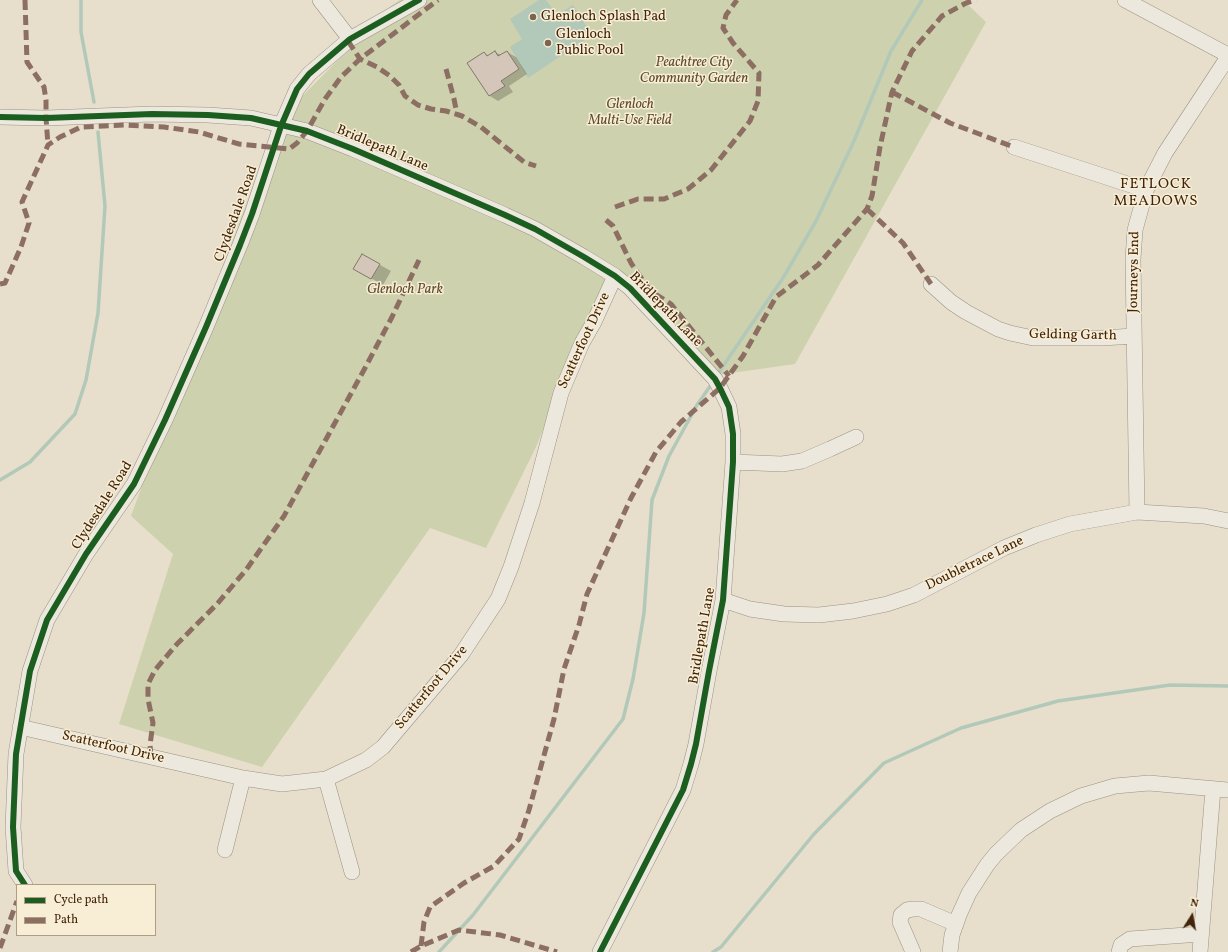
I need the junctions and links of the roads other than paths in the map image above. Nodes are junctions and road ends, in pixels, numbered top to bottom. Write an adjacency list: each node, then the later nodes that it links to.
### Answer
1 (320, 0): 4 (street)
2 (419, 0): 4 (street, Clydesdale Road)
3 (1125, 0): 5 (street)
4 (350, 39): 7 (street, Clydesdale Road)
5 (1228, 56): 9 (street, Journeys End)
6 (0, 117): 7 (street, Bridlepath Lane)
7 (281, 126): 10 (street, Bridlepath Lane); 18 (street, Clydesdale Road)
8 (1014, 147): 9 (street)
9 (1146, 190): 12 (street, Journeys End)
10 (615, 276): 14 (street, Bridlepath Lane); 20 (street, Scatterfoot Drive)
11 (931, 284): 12 (street, Gelding Garth)
12 (1134, 336): 15 (street, Journeys End)
13 (856, 437): 14 (street)
14 (732, 462): 17 (street, Bridlepath Lane)
15 (1137, 512): 16 (street, Doubletrace Lane); 17 (street, Doubletrace Lane)
16 (1228, 520)
17 (724, 600): 28 (street, Bridlepath Lane)
18 (20, 727): 19 (street, Scatterfoot Drive); 25 (street, Clydesdale Road)
19 (243, 778): 20 (street, Scatterfoot Drive); 23 (street)
20 (326, 779): 24 (street)
21 (1213, 789): 22 (street); 26 (street); 27 (street)
22 (1228, 790)
23 (225, 850)
24 (352, 872)
25 (25, 884)
26 (956, 924): 29 (street); 30 (street)
27 (1201, 934): 31 (street); 32 (street)
28 (600, 952)
29 (913, 952)
30 (950, 952)
31 (1119, 952)
32 (1200, 952)

